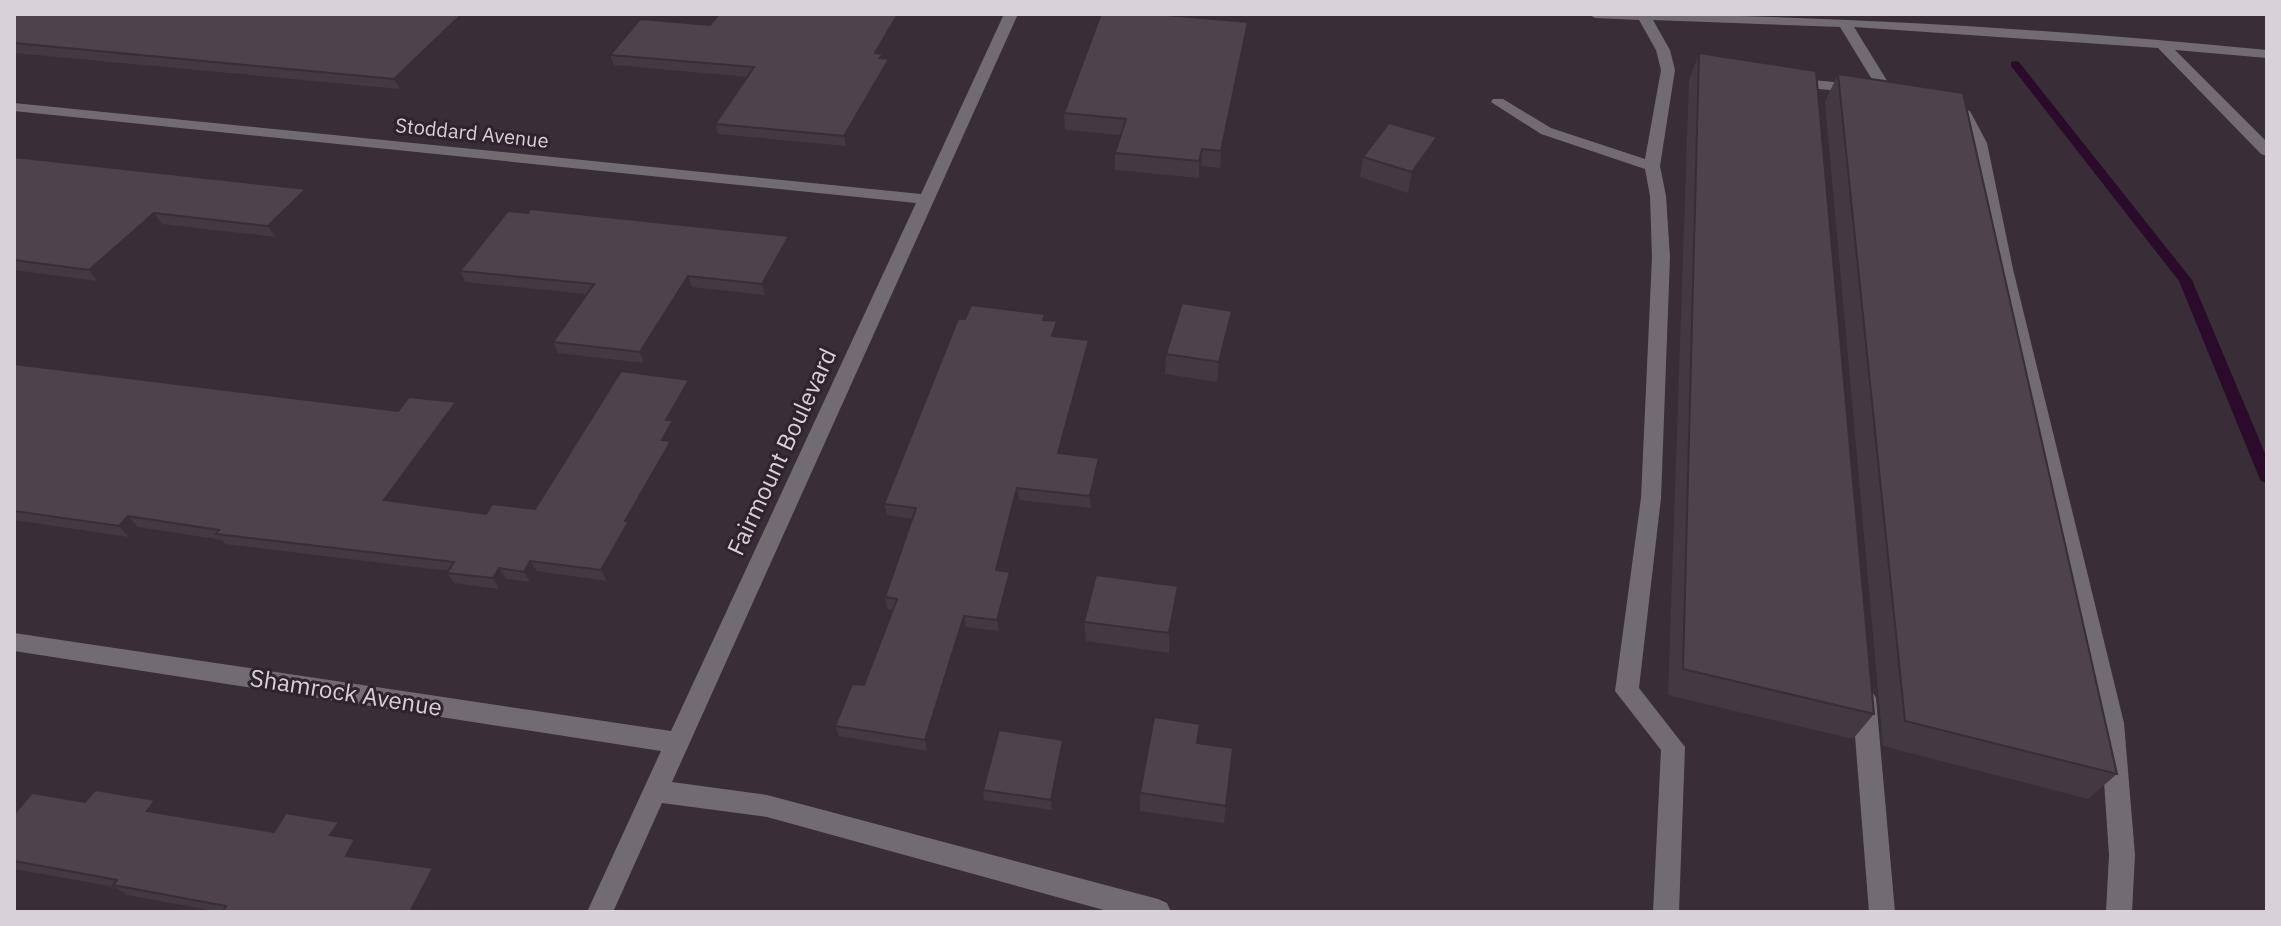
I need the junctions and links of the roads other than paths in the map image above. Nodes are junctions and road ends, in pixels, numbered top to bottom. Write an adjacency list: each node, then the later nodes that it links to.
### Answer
1 (1011, 14): 13 (street, Fairmount Boulevard)
2 (1595, 14): 3 (street)
3 (1644, 16): 4 (street); 12 (street)
4 (1844, 23): 5 (street); 8 (street)
5 (2162, 44): 6 (street); 11 (street)
6 (2267, 54)
7 (1771, 80): 8 (street)
8 (1887, 92): 22 (street)
9 (1498, 102): 12 (street)
10 (14, 107): 13 (street, Stoddard Avenue)
11 (2267, 151)
12 (1652, 166): 20 (street)
13 (926, 199): 16 (street, Fairmount Boulevard)
14 (14, 642): 16 (street, Shamrock Avenue)
15 (1863, 686): 21 (street)
16 (678, 743): 17 (street, Fairmount Boulevard)
17 (655, 791): 18 (street, Fairmount Boulevard); 19 (street)
18 (600, 912)
19 (1158, 912)
20 (1666, 912)
21 (1882, 912)
22 (2119, 912)

